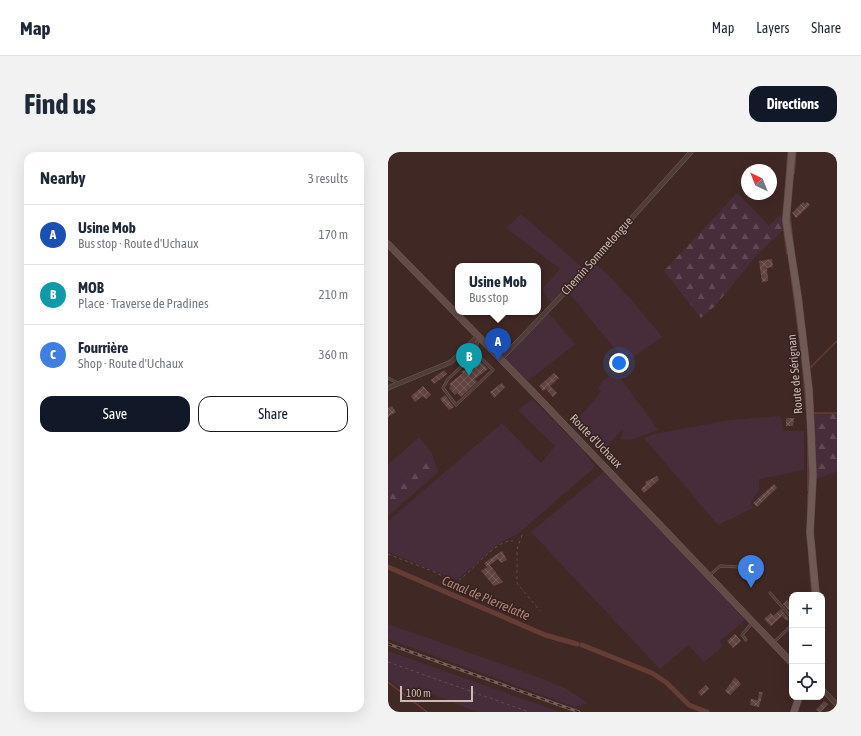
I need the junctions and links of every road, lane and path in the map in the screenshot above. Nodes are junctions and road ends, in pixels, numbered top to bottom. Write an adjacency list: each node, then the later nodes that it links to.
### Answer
1 (691, 152): 8 (street, Chemin Sommelongue)
2 (792, 152): 19 (main road, Route de Sérignan)
3 (388, 244): 4 (main road, Route d'Uchaux)
4 (455, 312)
5 (457, 315): 6 (main road, Route d'Uchaux)
6 (479, 337): 7 (lane); 8 (main road, Route d'Uchaux); 10 (street)
7 (476, 353): 7 (lane)
8 (501, 359): 16 (main road, Route d'Uchaux)
9 (388, 378): 10 (lane)
10 (399, 384): 11 (street)
11 (388, 388)
12 (522, 535): 21 (path)
13 (513, 541): 17 (path)
14 (388, 554): 17 (path)
15 (746, 571): 16 (lane)
16 (710, 576): 23 (main road, Route d'Uchaux)
17 (455, 583): 20 (path)
18 (770, 592): 22 (lane)
19 (816, 592)
20 (493, 604)
21 (540, 611)
22 (789, 614)
23 (753, 622): 25 (lane); 26 (main road, Route d'Uchaux)
24 (789, 628): 26 (lane)
25 (746, 640)
26 (773, 642): 27 (main road, Route d'Uchaux)
27 (786, 656): 28 (main road, Route d'Uchaux); 29 (main road, Route d'Uchaux)
28 (789, 658)
29 (789, 660)
30 (388, 662): 34 (path)
31 (825, 693): 33 (street)
32 (797, 700): 35 (main road)
33 (837, 705)
34 (529, 712)
35 (794, 712)

